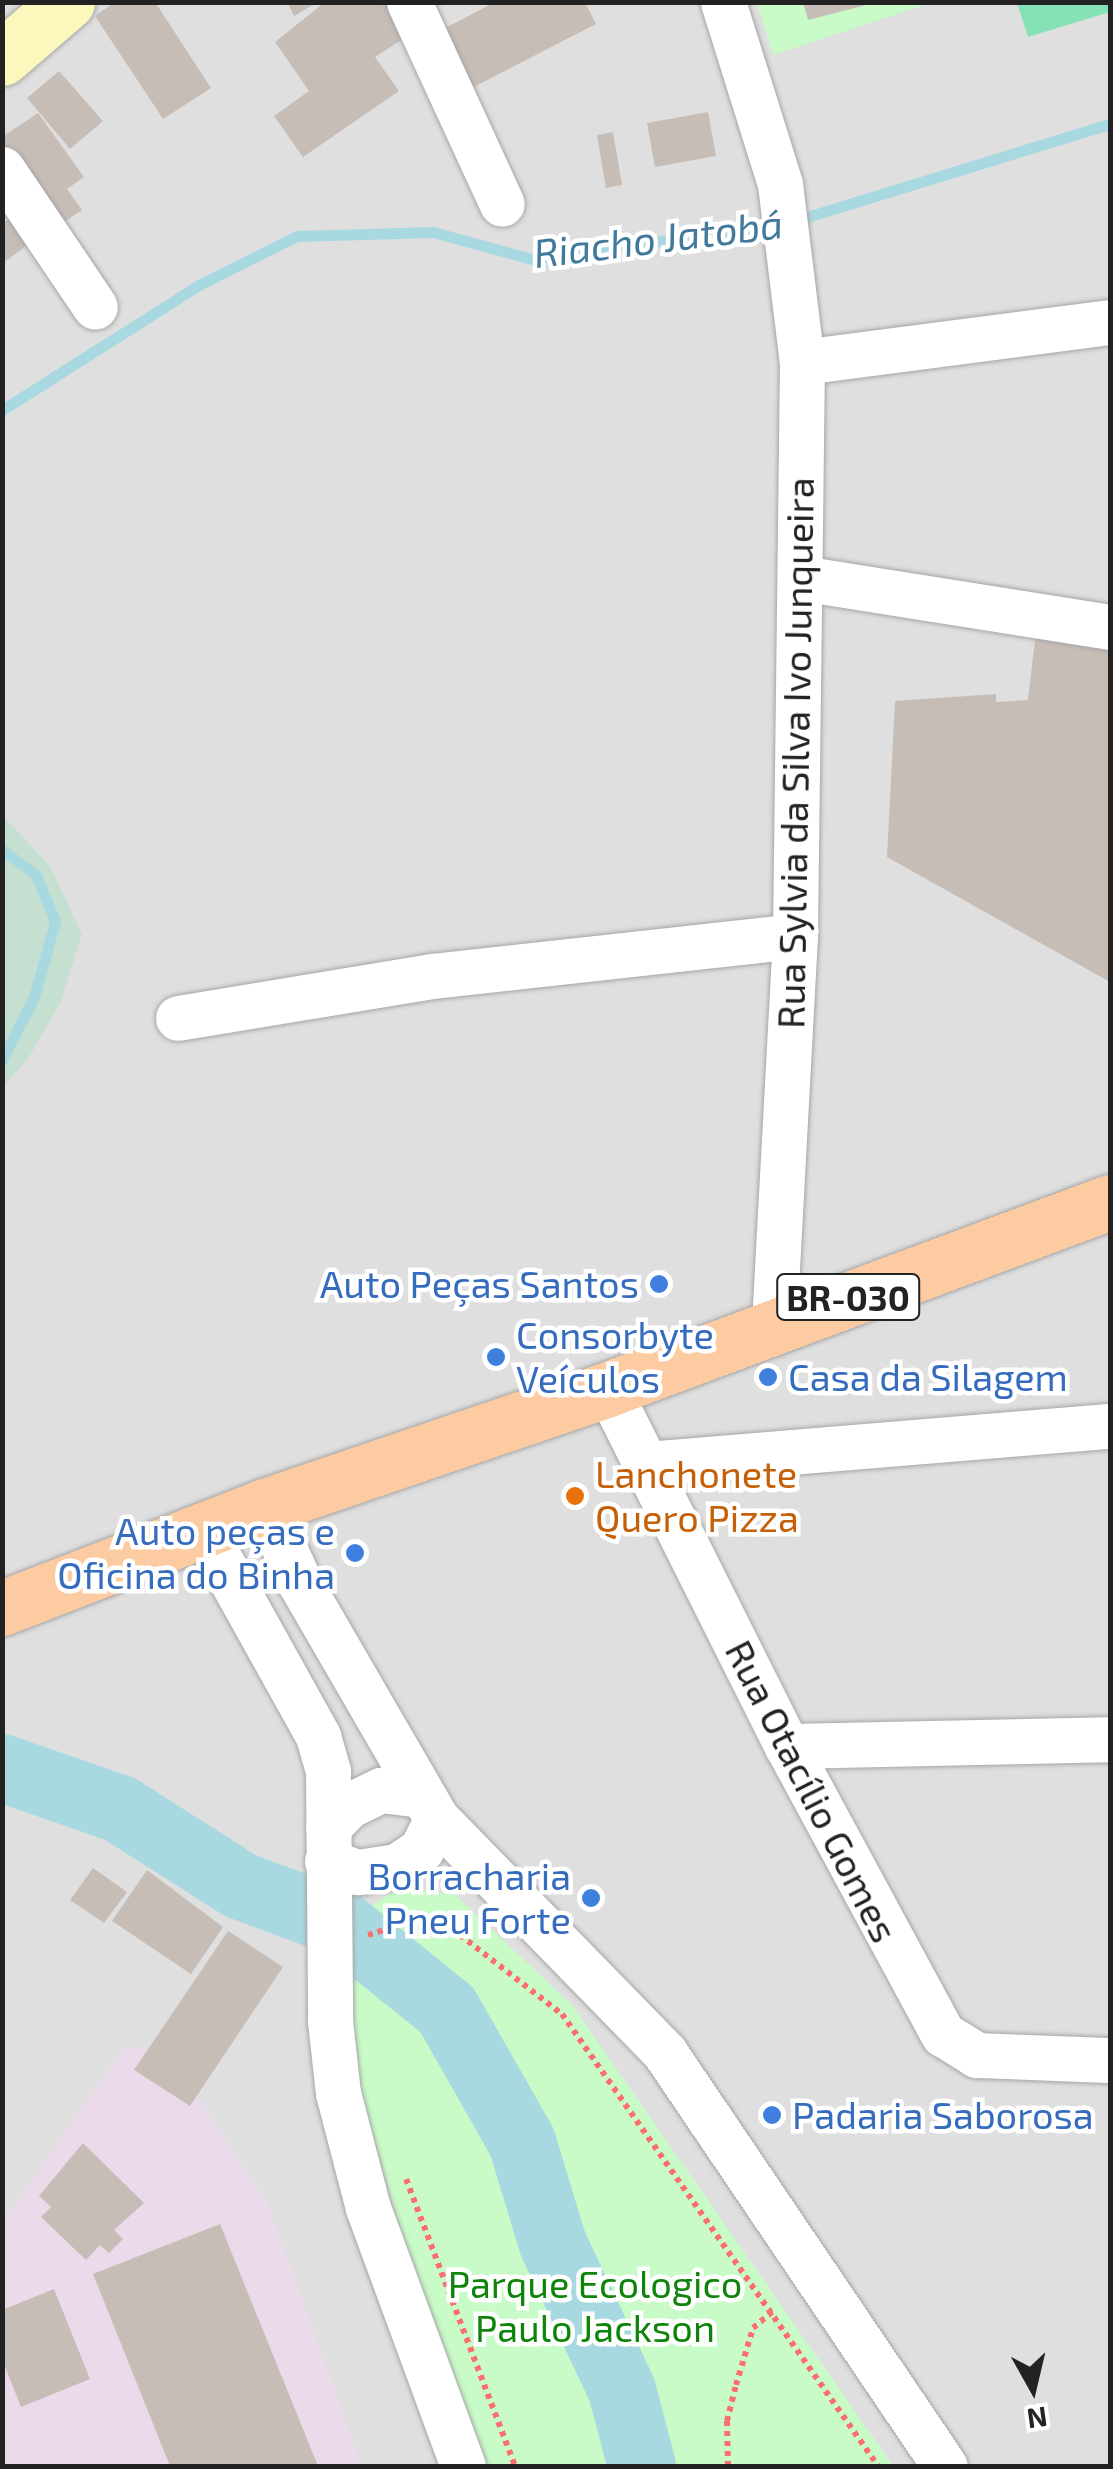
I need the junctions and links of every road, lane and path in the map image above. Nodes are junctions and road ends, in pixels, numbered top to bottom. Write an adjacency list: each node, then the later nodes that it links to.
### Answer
1 (67, 2): 4 (street)
2 (410, 2): 6 (street)
3 (722, 2): 9 (street, Rua Sylvia da Silva Ivo Junqueira)
4 (2, 58)
5 (2, 170): 7 (street)
6 (502, 204)
7 (95, 307)
8 (1110, 322): 9 (street)
9 (802, 362): 10 (street, Rua Sylvia da Silva Ivo Junqueira)
10 (801, 578): 11 (street); 12 (street, Rua Sylvia da Silva Ivo Junqueira)
11 (1110, 626)
12 (795, 936): 13 (street); 15 (street, Rua Sylvia da Silva Ivo Junqueira)
13 (178, 1018)
14 (1110, 1202): 15 (main road, BR-030)
15 (774, 1324): 16 (main road, BR-030)
16 (608, 1388): 18 (street, Rua Otacílio Gomes); 19 (main road, BR-030)
17 (1110, 1426): 18 (street)
18 (646, 1464): 23 (street, Rua Otacílio Gomes)
19 (265, 1506): 20 (main road, BR-030); 24 (street)
20 (204, 1530): 21 (main road, BR-030); 25 (street)
21 (4, 1612)
22 (1110, 1738): 23 (street)
23 (787, 1746): 27 (street, Rua Otacílio Gomes)
24 (429, 1807): 25 (street); 25 (street); 34 (street)
25 (328, 1844): 30 (street)
26 (366, 1936): 29 (path)
27 (1110, 2060)
28 (404, 2174): 31 (path)
29 (773, 2311): 32 (path); 33 (path)
30 (464, 2466)
31 (514, 2466)
32 (728, 2466)
33 (878, 2466)
34 (945, 2466)

